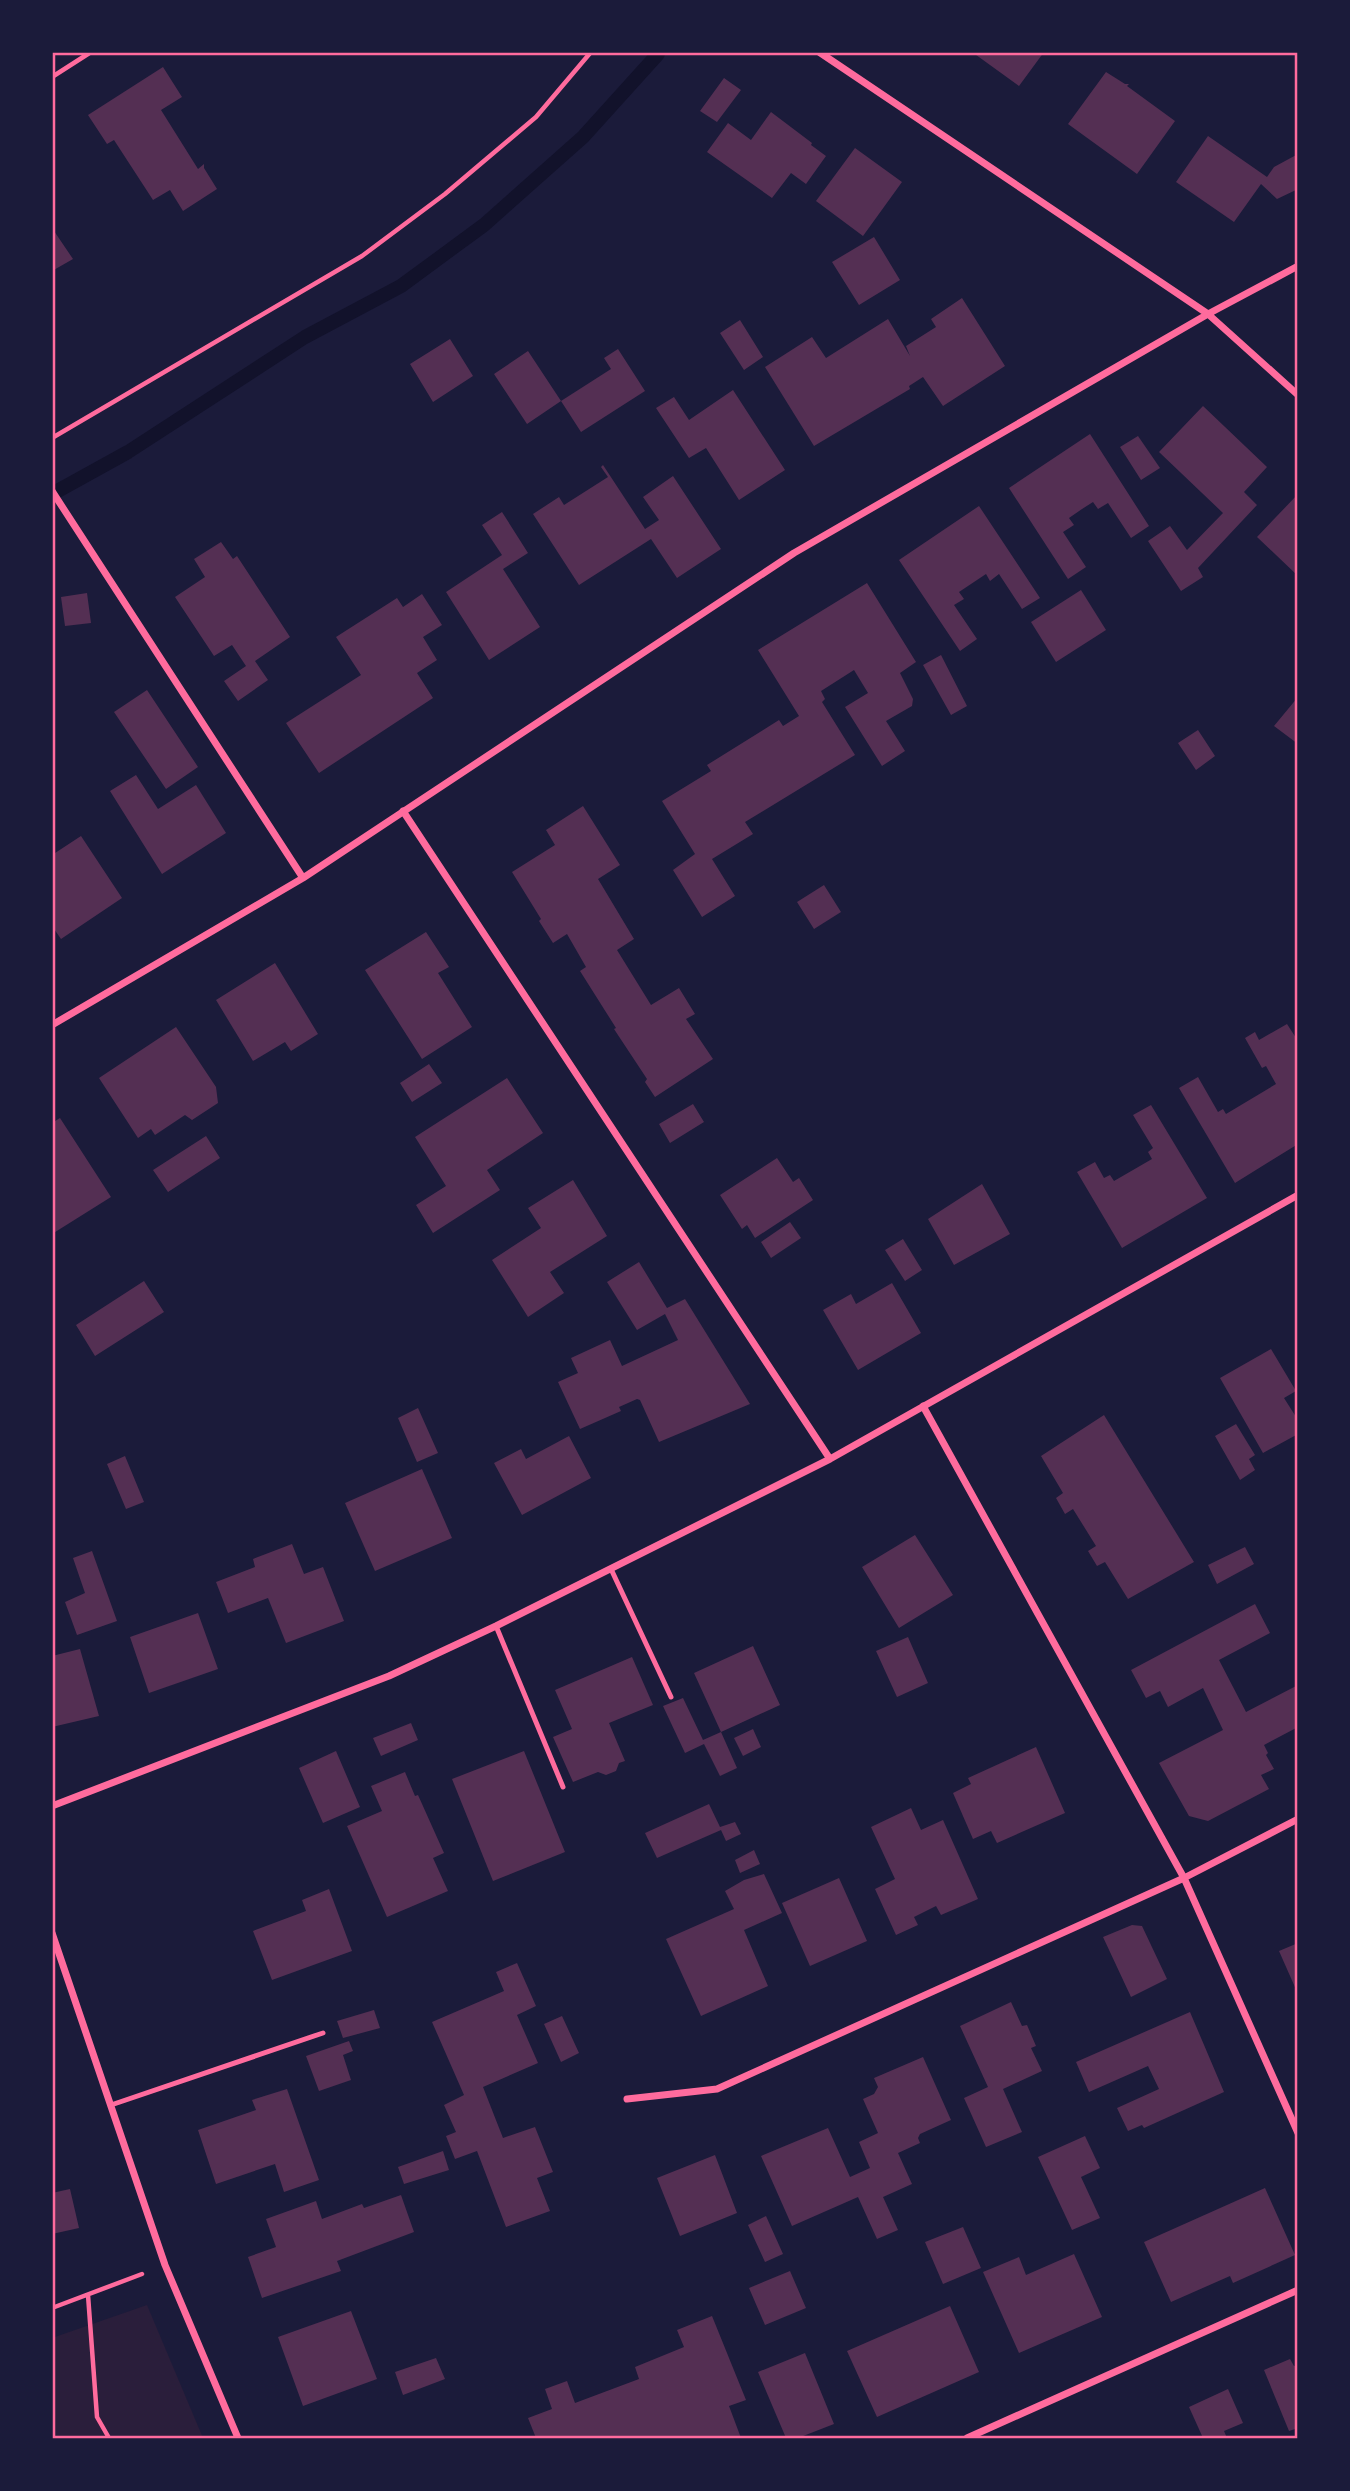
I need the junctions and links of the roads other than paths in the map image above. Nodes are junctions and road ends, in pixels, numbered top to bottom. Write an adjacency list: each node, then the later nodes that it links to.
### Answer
1 (819, 52): 3 (street)
2 (1297, 266): 3 (street)
3 (1208, 314): 4 (street); 6 (street)
4 (1297, 395)
5 (52, 491): 7 (street)
6 (403, 811): 7 (street); 11 (street)
7 (303, 878): 8 (street)
8 (52, 1025)
9 (1297, 1195): 10 (street)
10 (923, 1406): 11 (street); 18 (street)
11 (830, 1459): 12 (street)
12 (611, 1569): 13 (street); 14 (lane)
13 (496, 1626): 15 (lane); 16 (street)
14 (671, 1697)
15 (562, 1787)
16 (52, 1806)
17 (1297, 1819): 18 (street)
18 (1184, 1878): 21 (street); 23 (street)
19 (52, 1933): 22 (street)
20 (323, 2033): 22 (lane)
21 (627, 2099)
22 (111, 2105): 25 (street)
23 (1297, 2133)
24 (1297, 2290): 26 (street)
25 (238, 2438)
26 (967, 2438)

